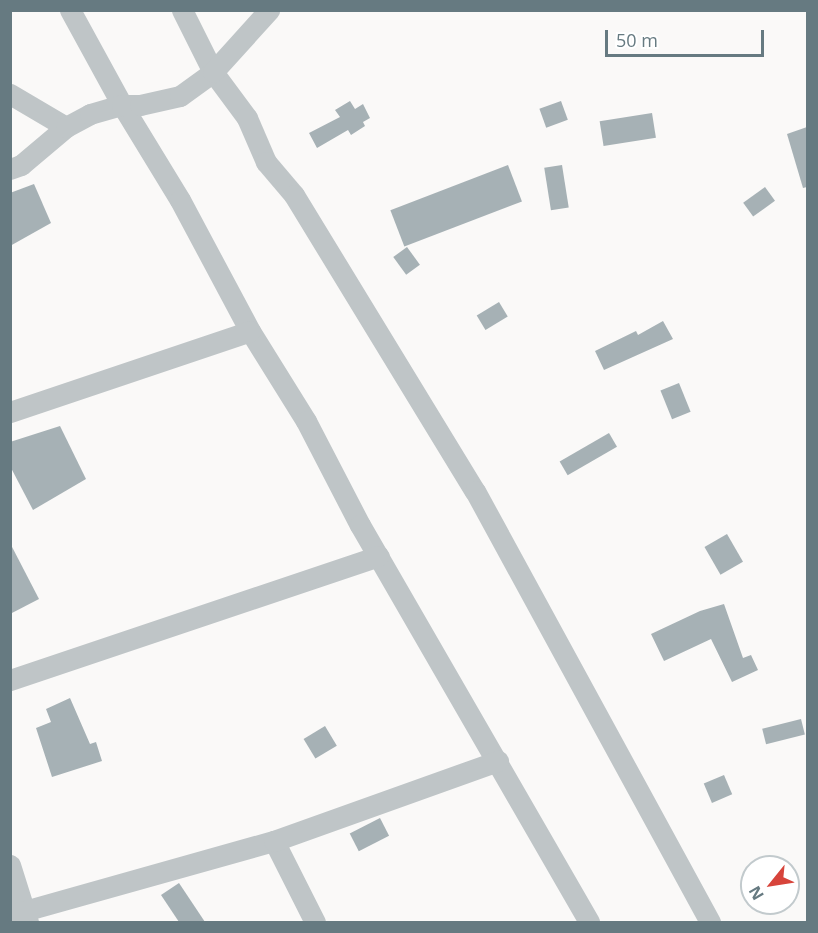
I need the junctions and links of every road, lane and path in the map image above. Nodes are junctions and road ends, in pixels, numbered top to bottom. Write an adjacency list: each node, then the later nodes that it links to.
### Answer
1 (70, 10): 6 (street)
2 (182, 10): 4 (street)
3 (269, 10): 4 (street)
4 (213, 72): 6 (street); 19 (street)
5 (10, 94): 7 (street)
6 (122, 105): 7 (street); 9 (street)
7 (66, 127): 8 (street)
8 (10, 169)
9 (250, 331): 10 (street); 11 (street)
10 (10, 412)
11 (379, 556): 12 (street); 13 (street)
12 (10, 680)
13 (498, 761): 14 (street); 18 (street)
14 (274, 841): 16 (street); 17 (street)
15 (10, 865): 16 (street)
16 (21, 916)
17 (315, 922)
18 (590, 922)
19 (710, 922)

